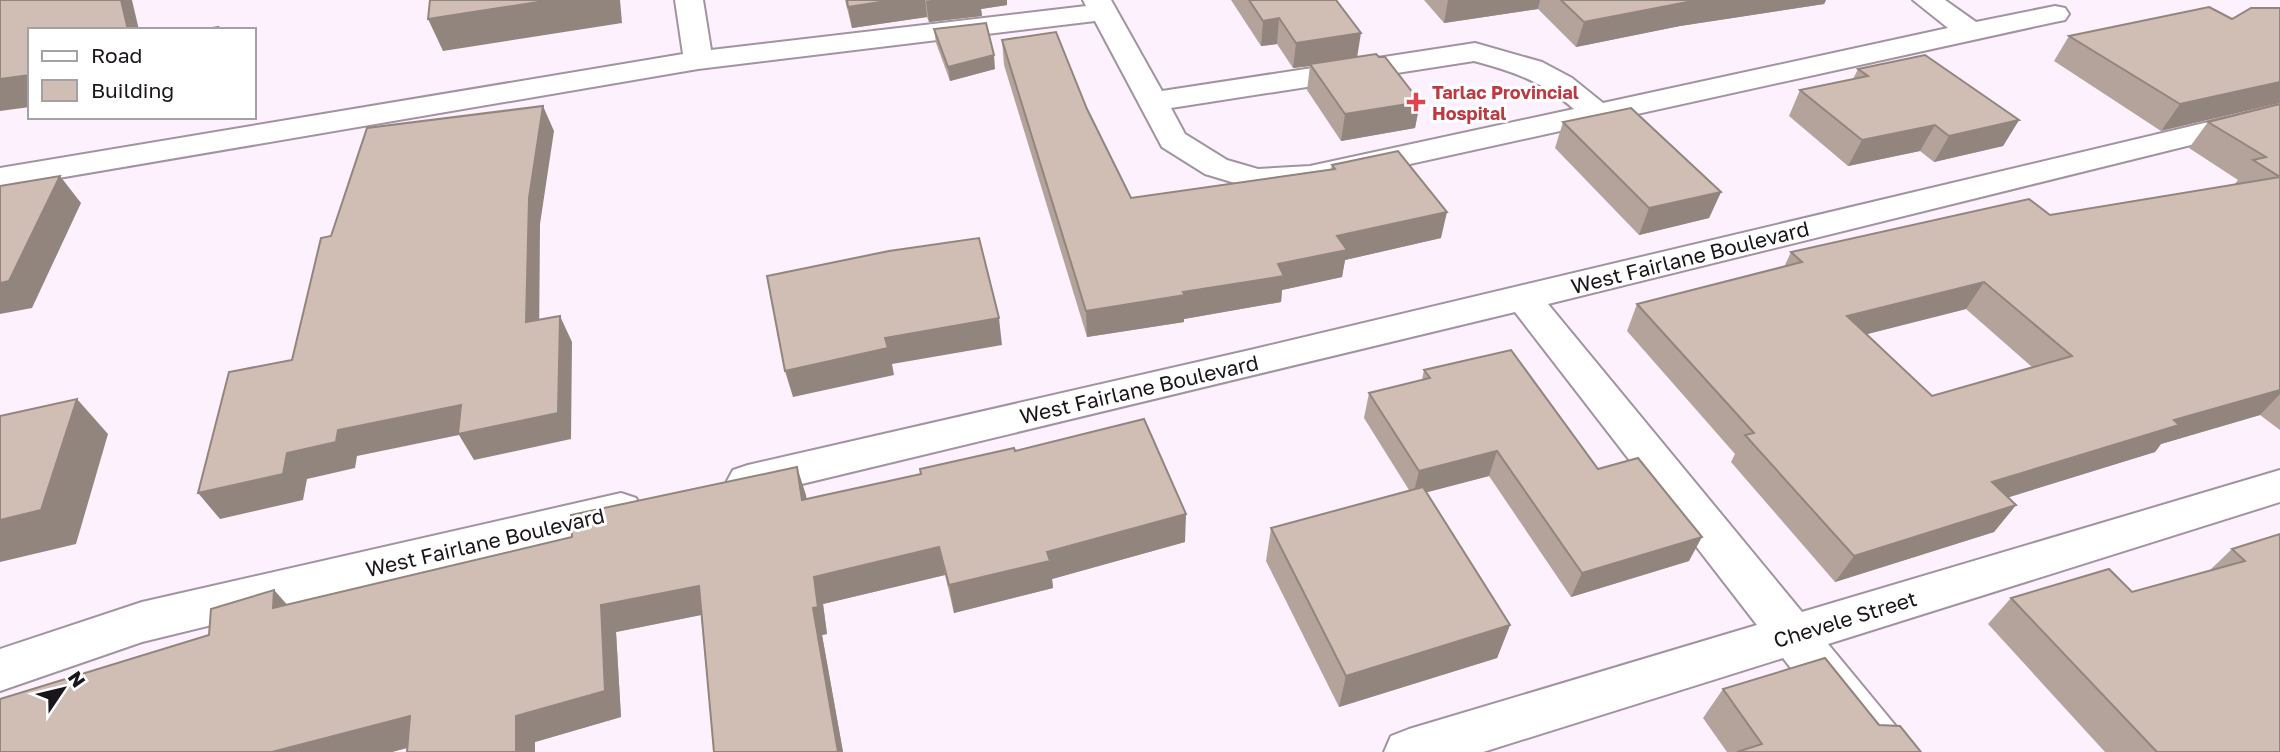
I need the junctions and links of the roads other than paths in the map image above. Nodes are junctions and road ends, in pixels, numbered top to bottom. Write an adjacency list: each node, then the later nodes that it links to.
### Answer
1 (689, 0): 6 (street)
2 (1927, 0): 5 (street)
3 (1100, 6): 6 (street); 7 (street)
4 (2055, 14): 5 (street)
5 (1971, 32): 8 (street)
6 (698, 60): 10 (street)
7 (1153, 102): 8 (street); 8 (street)
8 (1597, 113)
9 (2280, 114): 11 (street, West Fairlane Boulevard)
10 (0, 178)
11 (1523, 297): 13 (street, West Fairlane Boulevard); 15 (street)
12 (2280, 486): 15 (street, Chevele Street)
13 (710, 490)
14 (656, 502): 16 (street, West Fairlane Boulevard)
15 (1793, 635): 17 (street, Chevele Street); 18 (street)
16 (0, 670)
17 (1409, 752)
18 (1886, 752)

